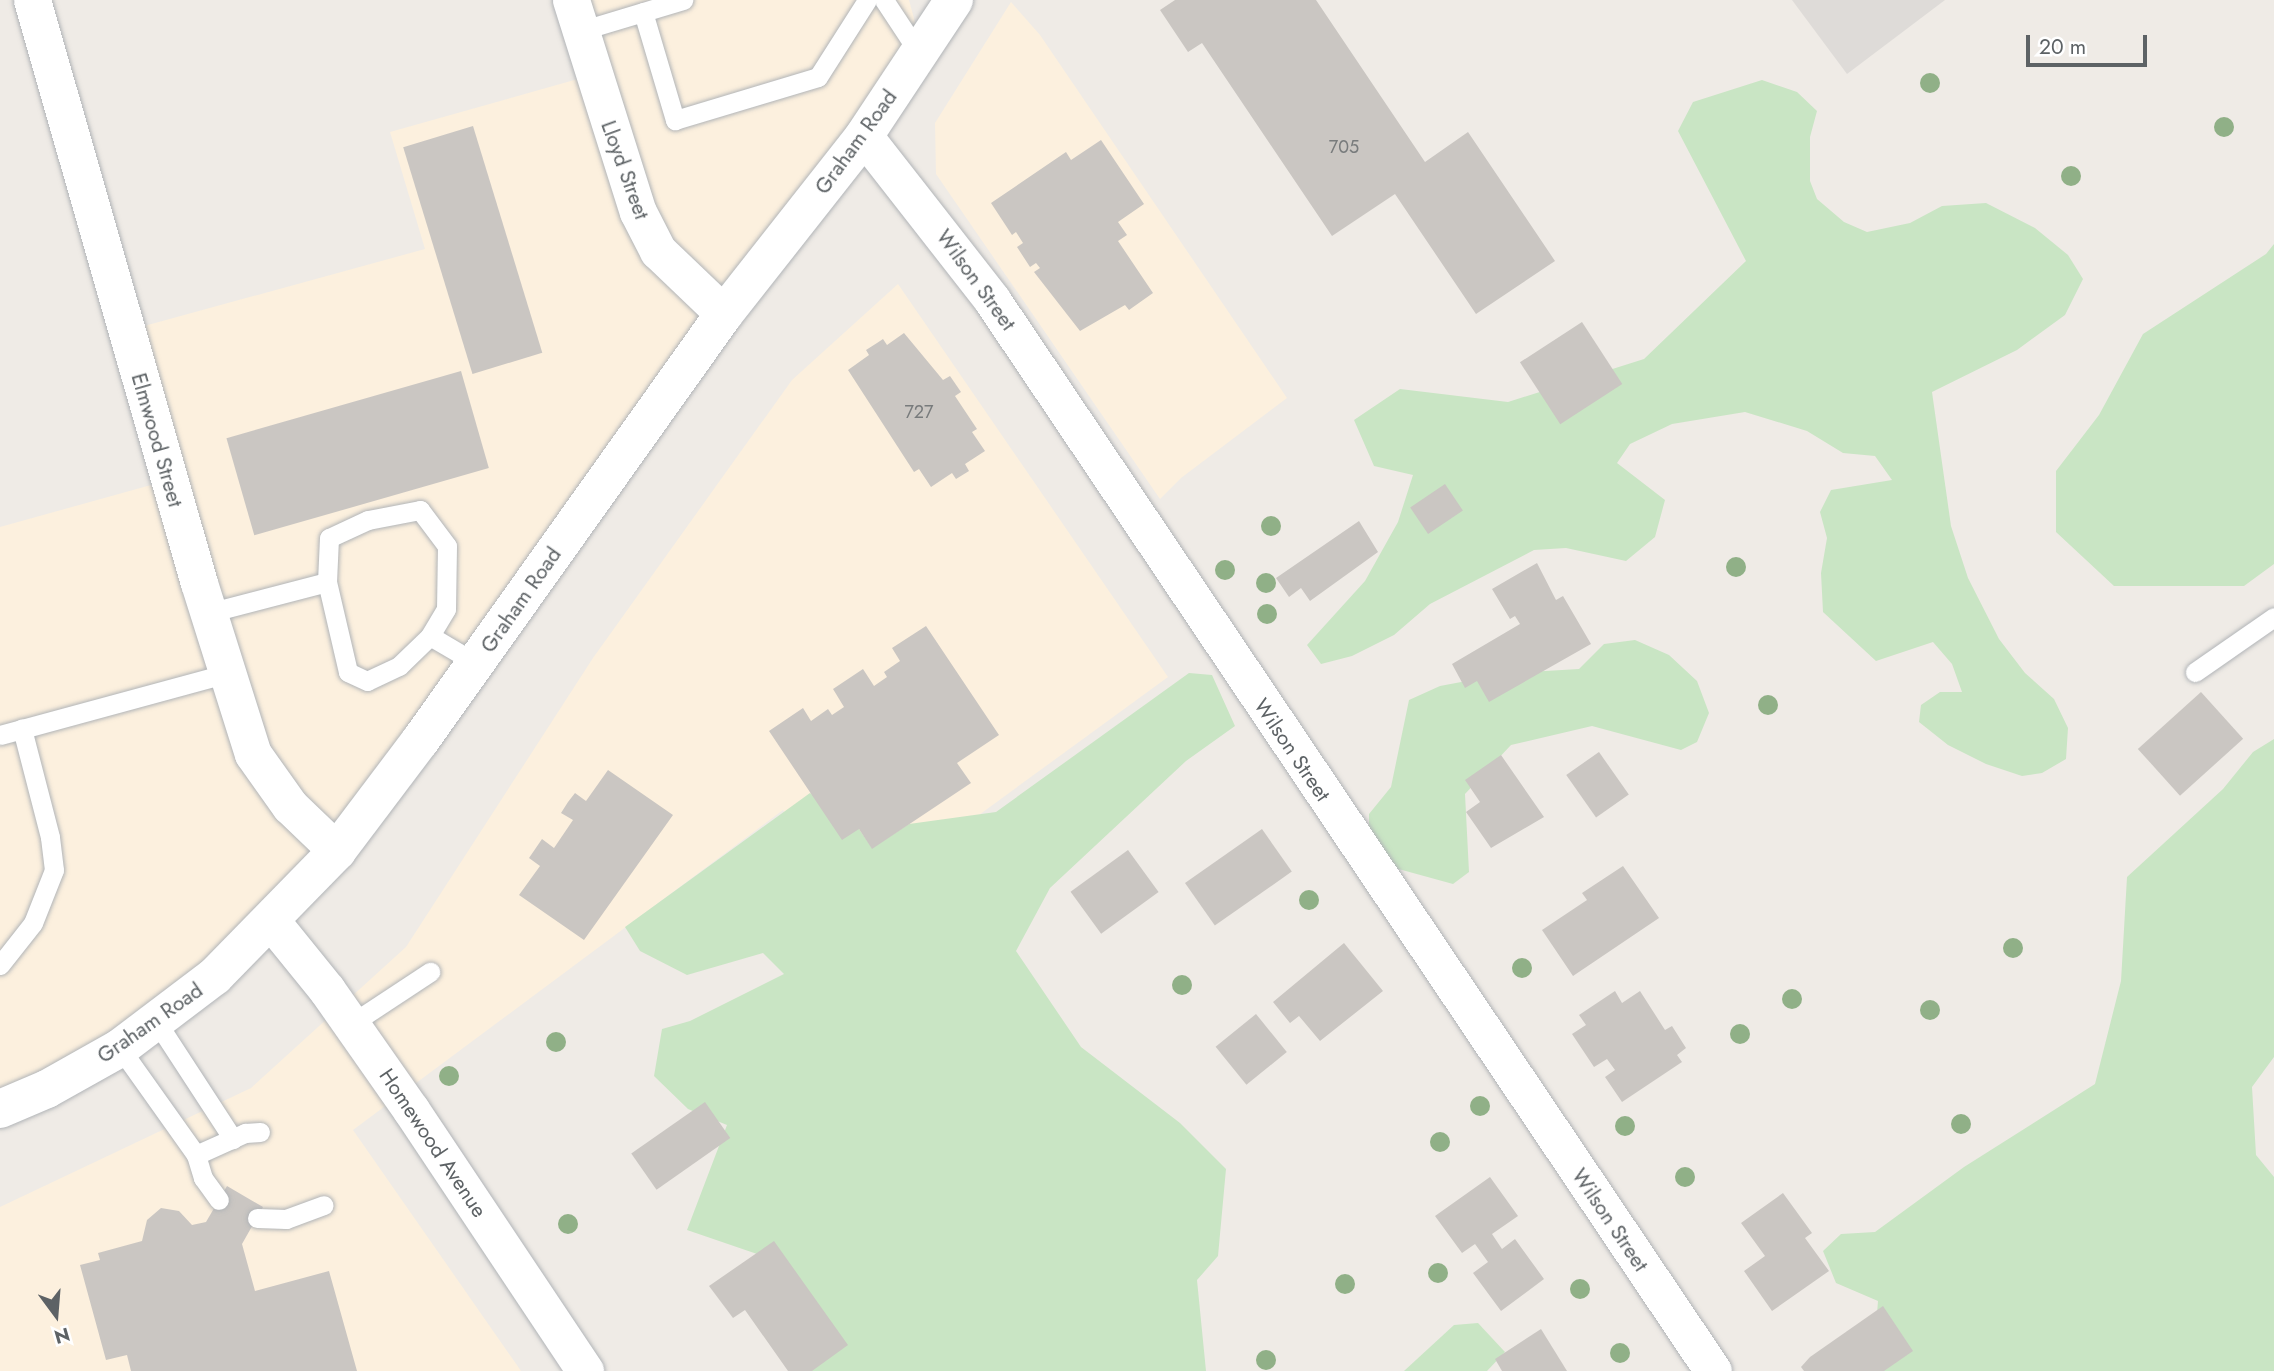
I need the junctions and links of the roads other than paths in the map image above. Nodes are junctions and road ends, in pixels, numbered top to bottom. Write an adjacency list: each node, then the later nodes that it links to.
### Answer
1 (33, 0): 12 (street, Elmwood Street)
2 (683, 0): 6 (lane)
3 (867, 0): 6 (lane)
4 (884, 0): 8 (lane)
5 (954, 0): 8 (main road, Graham Road)
6 (643, 12): 7 (lane)
7 (575, 15): 10 (street, Lloyd Street)
8 (919, 53): 9 (main road, Graham Road)
9 (864, 136): 10 (main road, Graham Road); 35 (street, Wilson Street)
10 (724, 314): 15 (main road, Graham Road)
11 (327, 582): 12 (lane); 14 (lane); 14 (lane)
12 (208, 613): 17 (street, Elmwood Street)
13 (2274, 617): 16 (lane)
14 (430, 636): 15 (lane)
15 (475, 663): 20 (main road, Graham Road)
16 (2195, 672)
17 (228, 673): 18 (lane); 20 (street, Elmwood Street)
18 (22, 729): 19 (lane); 22 (lane)
19 (0, 735)
20 (337, 851): 21 (main road, Graham Road)
21 (272, 922): 24 (main road, Graham Road); 25 (street, Homewood Avenue)
22 (0, 965)
23 (430, 972): 25 (lane)
24 (156, 1021): 26 (main road, Graham Road); 29 (lane)
25 (351, 1024): 34 (street, Homewood Avenue)
26 (120, 1048): 27 (main road, Graham Road); 30 (lane)
27 (0, 1108)
28 (260, 1132): 29 (lane)
29 (233, 1139): 30 (lane)
30 (195, 1155): 31 (lane)
31 (219, 1200)
32 (324, 1205): 33 (lane)
33 (257, 1218)
34 (585, 1371)
35 (1713, 1371)

